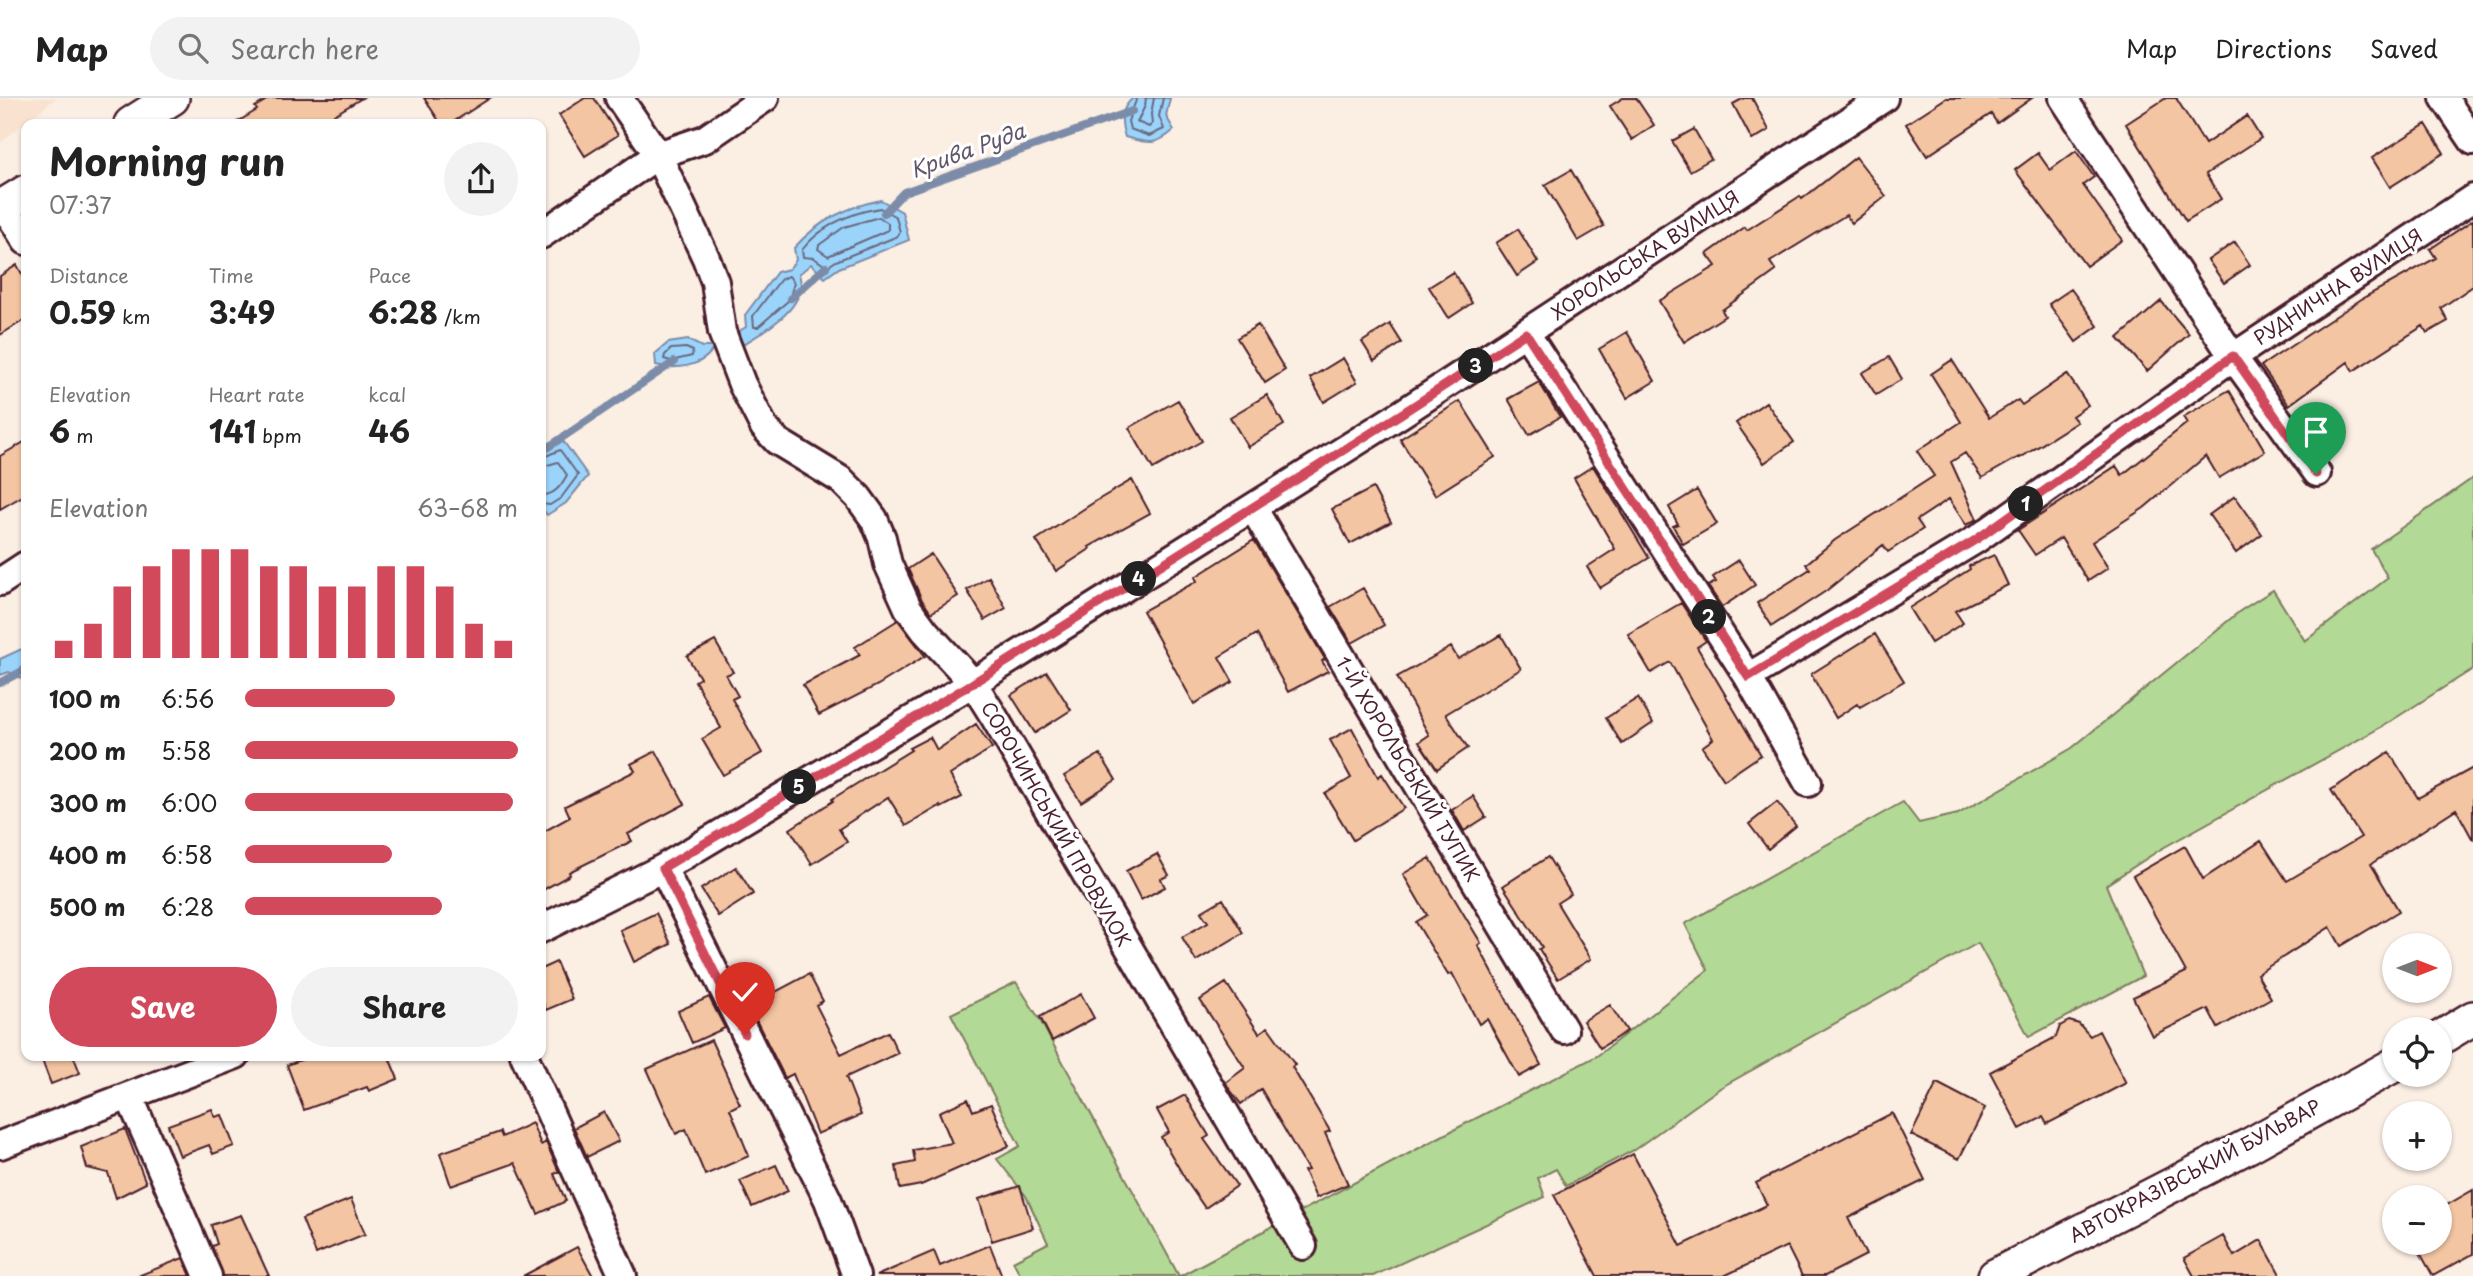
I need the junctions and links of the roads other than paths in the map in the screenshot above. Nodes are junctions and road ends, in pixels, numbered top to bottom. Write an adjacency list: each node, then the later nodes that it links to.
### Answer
1 (172, 98): 7 (street)
2 (619, 98): 9 (street, СОРОЧИНСЬКИЙ ПРОВУЛОК)
3 (765, 98): 9 (street)
4 (1884, 98): 14 (street, ХОРОЛЬСЬКА ВУЛИЦЯ)
5 (2063, 98): 15 (street)
6 (2444, 98): 8 (street)
7 (139, 119)
8 (2473, 141)
9 (658, 155): 13 (street); 21 (street, СОРОЧИНСЬКИЙ ПРОВУЛОК)
10 (2473, 198): 15 (street, РУДНИЧНА ВУЛИЦЯ)
11 (10, 202): 12 (street)
12 (21, 229)
13 (546, 232)
14 (1526, 333): 17 (street, ХОРОЛЬСЬКА ВУЛИЦЯ); 20 (street)
15 (2233, 356): 16 (street); 20 (street, РУДНИЧНА ВУЛИЦЯ)
16 (2316, 474)
17 (1253, 508): 21 (street, ХОРОЛЬСЬКА ВУЛИЦЯ); 26 (street, 1-Й ХОРОЛЬСЬКИЙ ТУПИК)
18 (21, 568): 19 (street)
19 (0, 582)
20 (1748, 677): 22 (street)
21 (973, 683): 23 (street, ХОРОЛЬСЬКА ВУЛИЦЯ); 33 (street, СОРОЧИНСЬКИЙ ПРОВУЛОК)
22 (1808, 783)
23 (663, 868): 24 (street, ХОРОЛЬСЬКА ВУЛИЦЯ); 36 (street)
24 (546, 926)
25 (2473, 1018): 27 (street)
26 (1564, 1030)
27 (2452, 1031)
28 (220, 1061): 31 (street)
29 (527, 1061): 35 (street)
30 (2382, 1072): 37 (street, АВТОКРАЗІВСЬКИЙ БУЛЬВАР)
31 (130, 1096): 32 (street); 34 (street)
32 (0, 1145)
33 (1303, 1245)
34 (208, 1276)
35 (623, 1276)
36 (856, 1276)
37 (1995, 1276)

